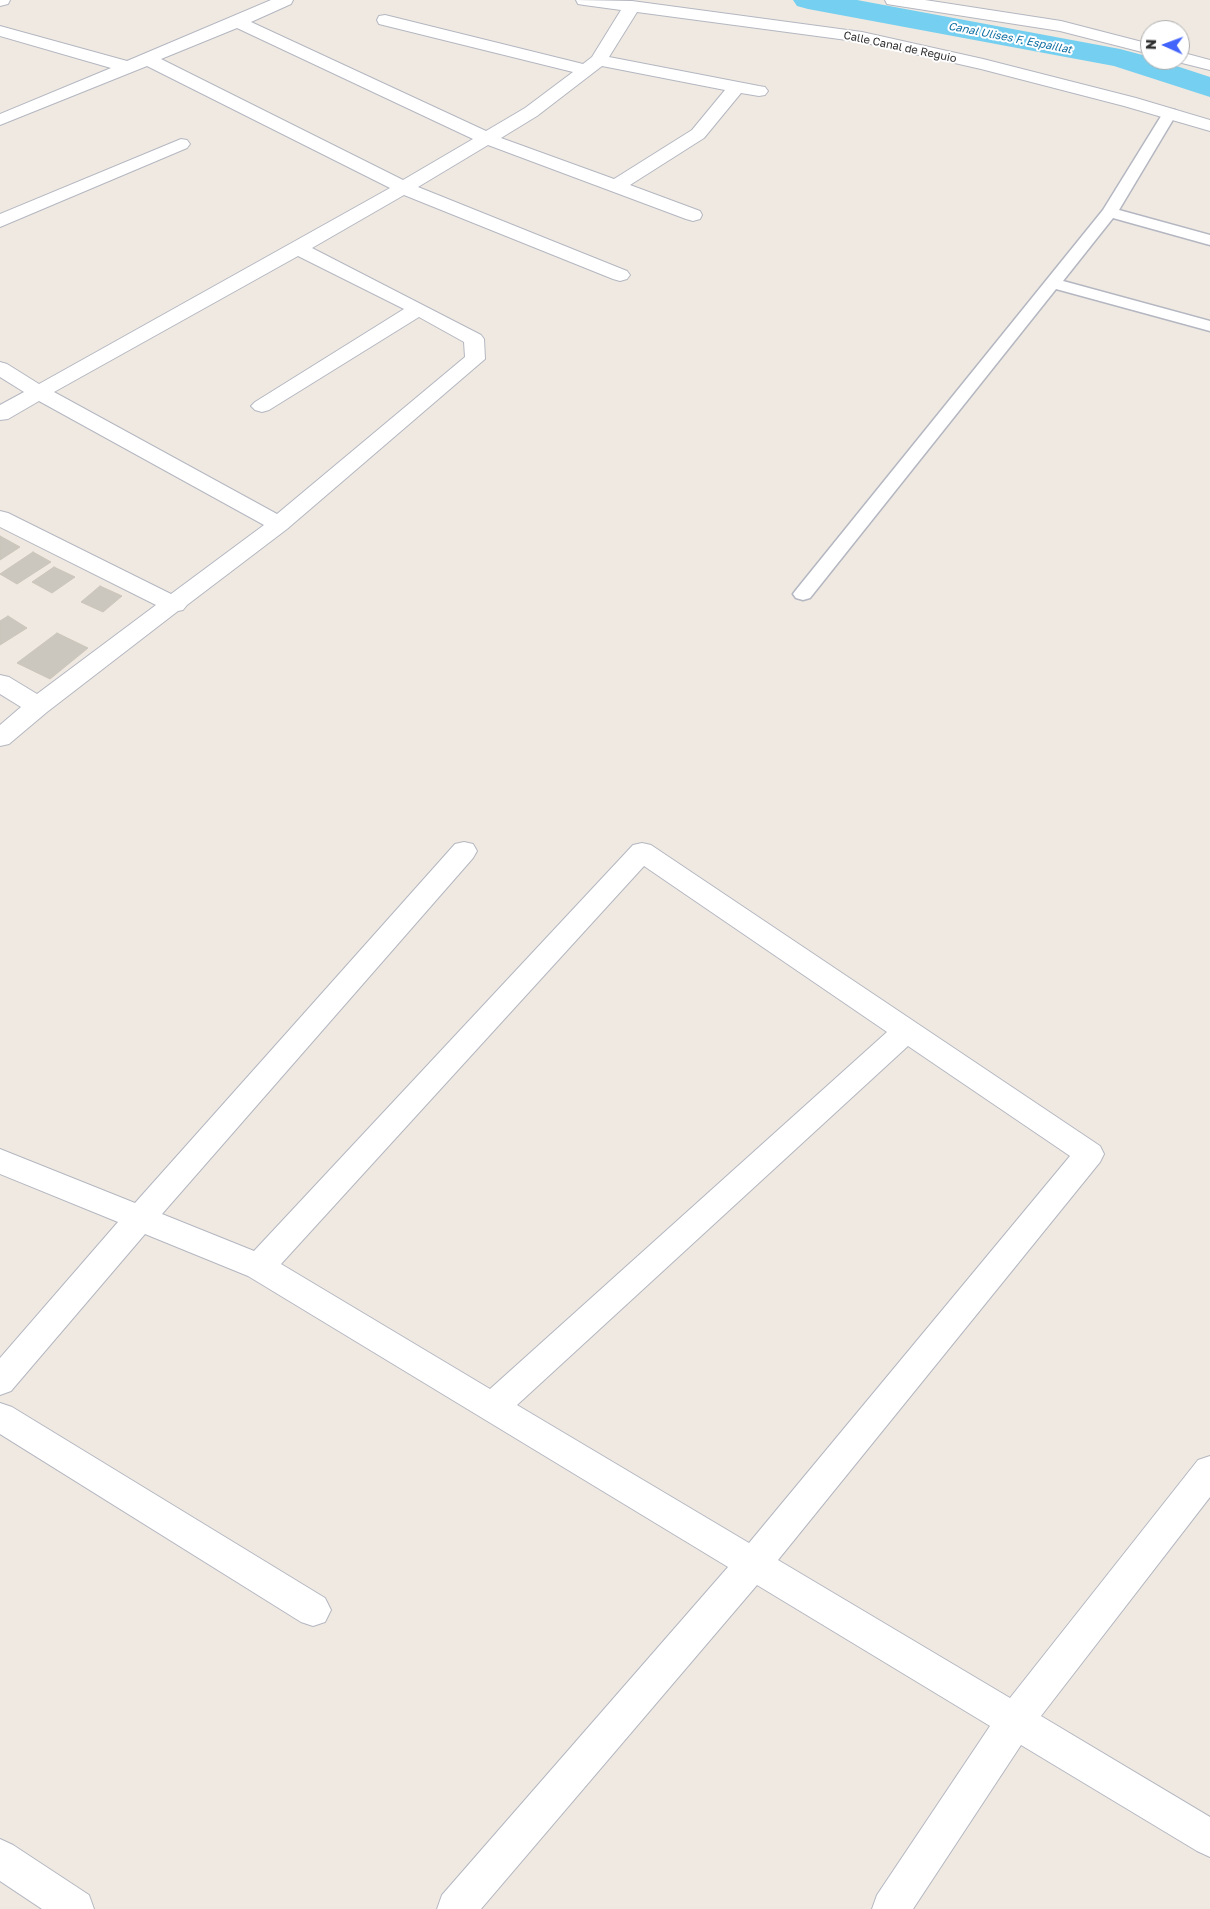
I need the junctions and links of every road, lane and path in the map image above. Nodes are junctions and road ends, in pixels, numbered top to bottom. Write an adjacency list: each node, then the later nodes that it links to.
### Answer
1 (285, 0): 6 (street)
2 (584, 0): 4 (street, Calle Canal de Reguio)
3 (893, 0): 8 (street)
4 (632, 6): 12 (street); 16 (street, Calle Canal de Reguio)
5 (386, 20): 12 (street)
6 (237, 22): 9 (street); 19 (street)
7 (0, 31): 13 (street)
8 (1140, 46)
9 (147, 59): 13 (street); 22 (street)
10 (1190, 59): 11 (street)
11 (1210, 64)
12 (592, 65): 14 (street); 19 (street)
13 (128, 67): 17 (street)
14 (738, 87): 15 (street); 21 (street)
15 (759, 91)
16 (1170, 113): 18 (street, Calle Canal de Reguio); 23 (lane)
17 (4, 116)
18 (1210, 126)
19 (488, 138): 21 (street); 22 (street)
20 (181, 144): 25 (street)
21 (616, 186): 24 (street)
22 (404, 188): 27 (street); 28 (street)
23 (1110, 212): 26 (lane); 29 (lane)
24 (693, 215)
25 (0, 221)
26 (1210, 240)
27 (297, 248): 30 (street); 33 (street)
28 (620, 275)
29 (1052, 283): 31 (lane); 38 (lane)
30 (419, 308): 34 (street); 37 (street)
31 (1210, 326)
32 (0, 368): 33 (street)
33 (38, 392): 35 (street); 37 (street)
34 (262, 406)
35 (0, 414)
36 (0, 518): 39 (street)
37 (280, 524): 39 (street)
38 (803, 594)
39 (175, 605): 41 (street)
40 (0, 683): 41 (street)
41 (38, 706): 42 (street)
42 (0, 738)
43 (464, 851): 46 (street)
44 (907, 1030): 47 (street); 49 (street); 52 (street)
45 (0, 1161): 46 (street)
46 (139, 1219): 47 (street); 48 (street)
47 (259, 1267): 49 (street)
48 (0, 1381)
49 (492, 1407): 52 (street)
50 (0, 1417): 53 (street)
51 (1210, 1471): 54 (street)
52 (754, 1564): 54 (street); 58 (street)
53 (312, 1610)
54 (1015, 1721): 55 (street); 59 (street)
55 (1210, 1838)
56 (0, 1858): 57 (street)
57 (75, 1909)
58 (456, 1909)
59 (891, 1909)

